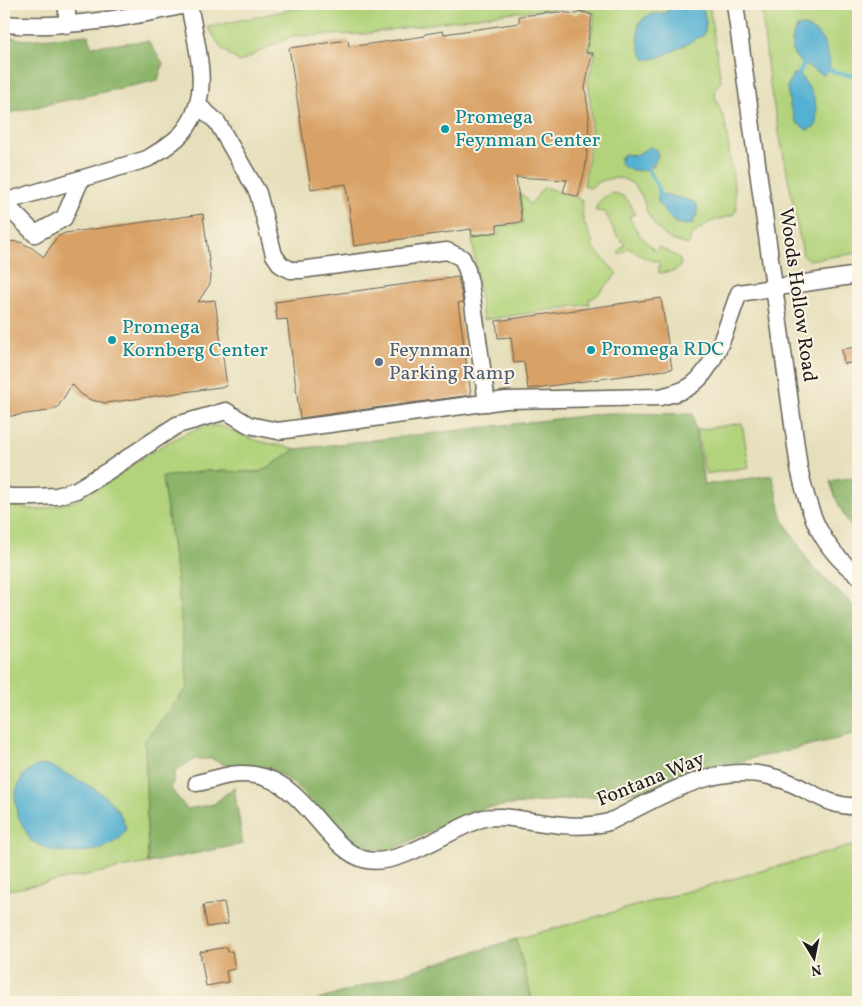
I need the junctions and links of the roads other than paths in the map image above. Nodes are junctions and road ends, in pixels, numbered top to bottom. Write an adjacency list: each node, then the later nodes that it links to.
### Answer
1 (67, 4): 5 (street)
2 (184, 4): 5 (street); 6 (street)
3 (735, 4): 10 (street, Woods Hollow Road)
4 (4, 24): 5 (street)
5 (67, 25)
6 (199, 106): 7 (street); 11 (street)
7 (82, 179): 8 (street); 8 (street)
8 (4, 202)
9 (858, 275): 10 (street)
10 (775, 288): 11 (street); 13 (street, Woods Hollow Road)
11 (487, 403): 12 (street)
12 (4, 494)
13 (858, 576)
14 (197, 783): 15 (street, Fontana Way)
15 (858, 806)

